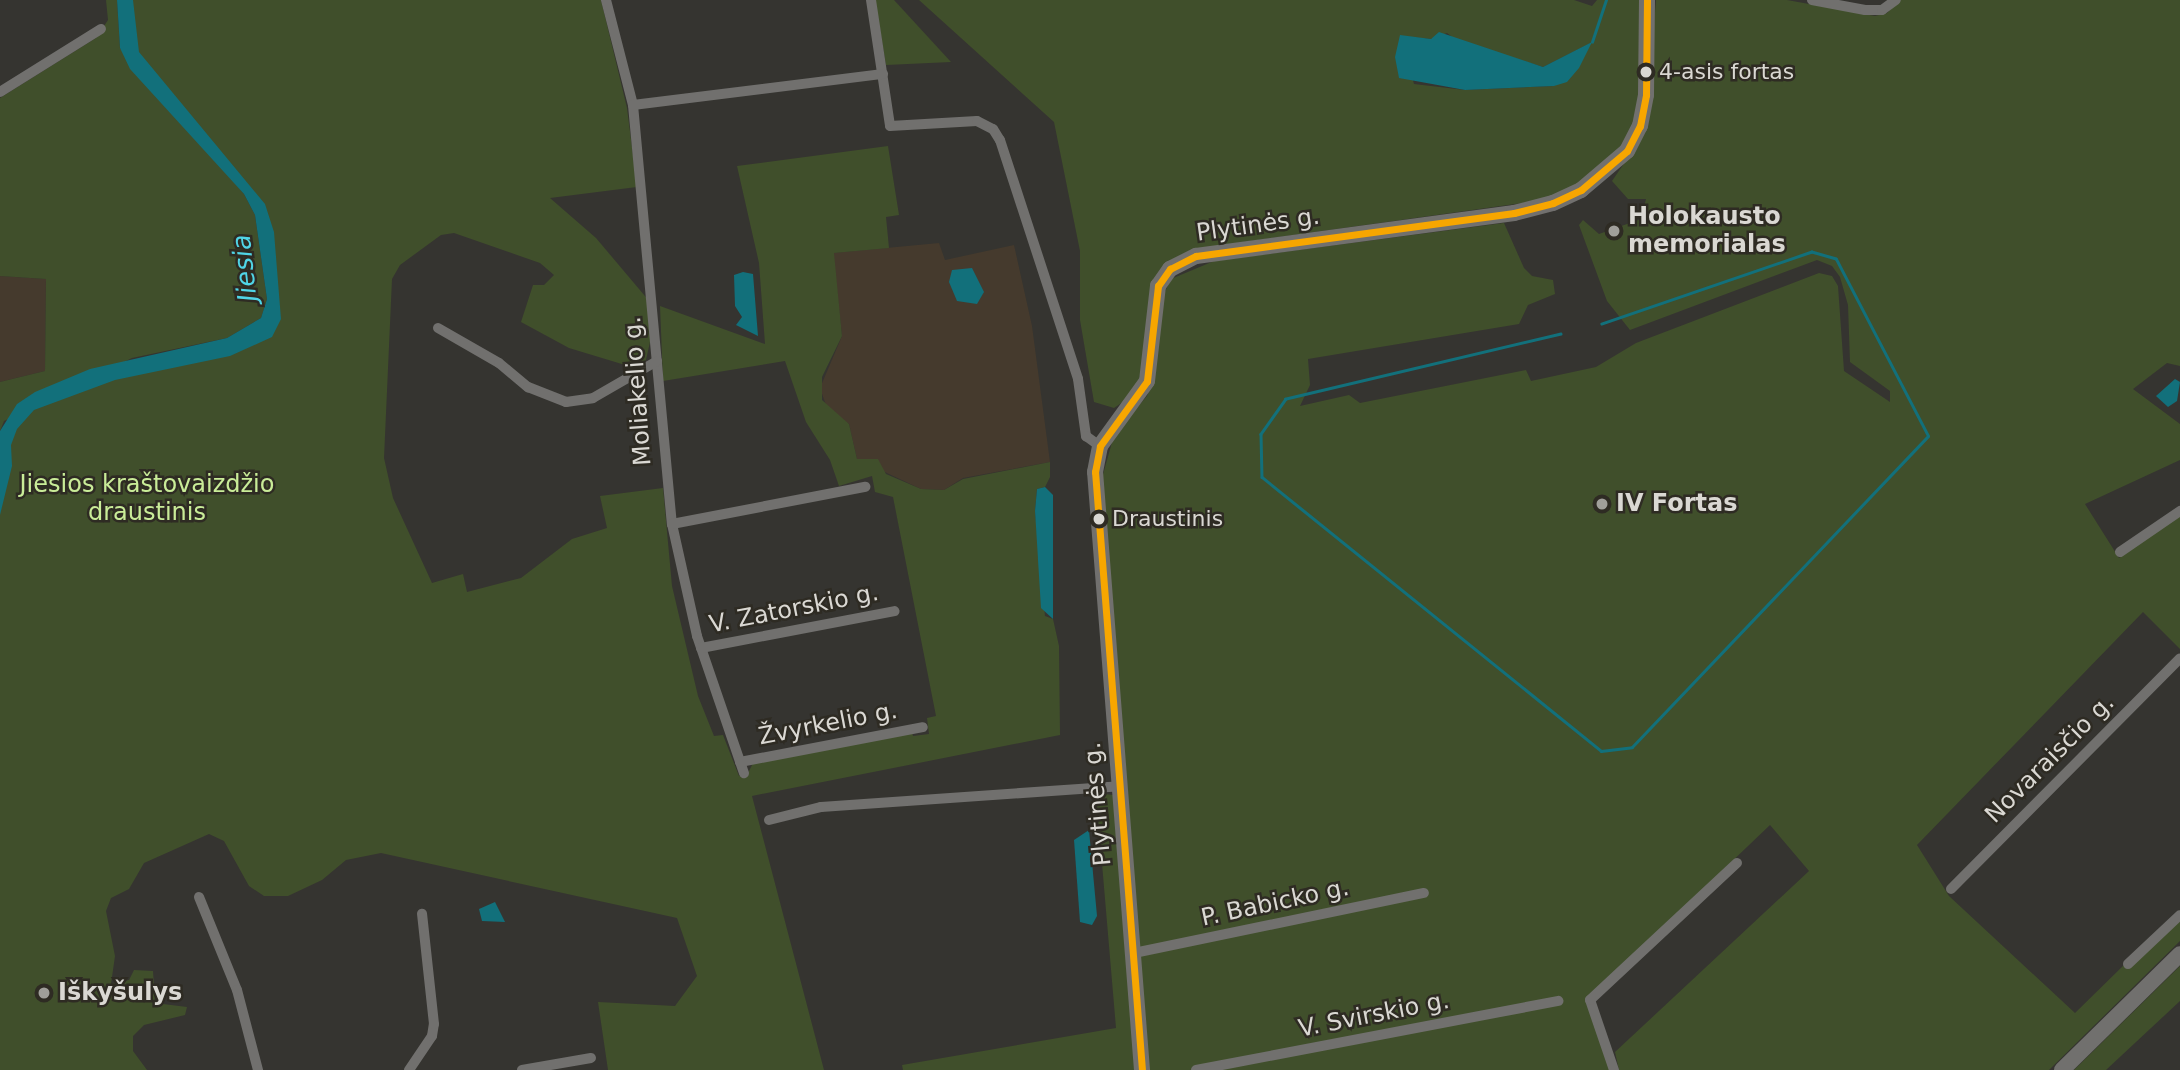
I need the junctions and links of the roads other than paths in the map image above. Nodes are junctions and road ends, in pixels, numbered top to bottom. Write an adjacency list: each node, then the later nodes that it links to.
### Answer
1 (606, 0): 9 (street, Moliakelio g.)
2 (871, 0): 7 (street)
3 (1647, 0): 12 (main road, Plytinės g.)
4 (1812, 0): 5 (street)
5 (1896, 0)
6 (101, 29): 8 (street)
7 (883, 74): 9 (street); 12 (street)
8 (0, 92)
9 (633, 105): 11 (street, Moliakelio g.)
10 (438, 328): 11 (street)
11 (657, 362): 15 (street, Moliakelio g.)
12 (1100, 446): 23 (main road, Plytinės g.)
13 (865, 487): 15 (street)
14 (2180, 511): 16 (street)
15 (672, 524): 18 (street, Moliakelio g.)
16 (2120, 552)
17 (895, 611): 18 (street, V. Zatorskio g.)
18 (701, 648): 21 (street, Moliakelio g.)
19 (2180, 658): 26 (street, Novaraisčio g.)
20 (923, 727): 21 (street, Žvyrkelio g.)
21 (740, 762): 22 (street, Moliakelio g.)
22 (744, 773)
23 (1119, 786): 24 (street); 31 (main road, Plytinės g.)
24 (769, 820)
25 (1737, 863): 41 (street)
26 (1951, 889)
27 (1424, 893): 31 (street, P. Babicko g.)
28 (199, 897): 36 (street)
29 (422, 914): 37 (street)
30 (2180, 915): 33 (street)
31 (1134, 953): 39 (main road, Plytinės g.)
32 (2180, 954): 42 (main road)
33 (2128, 964)
34 (1559, 1001): 40 (street, V. Svirskio g.)
35 (591, 1058): 38 (street)
36 (258, 1070)
37 (409, 1070)
38 (522, 1070)
39 (1142, 1070)
40 (1196, 1070)
41 (1614, 1070)
42 (2062, 1070)

